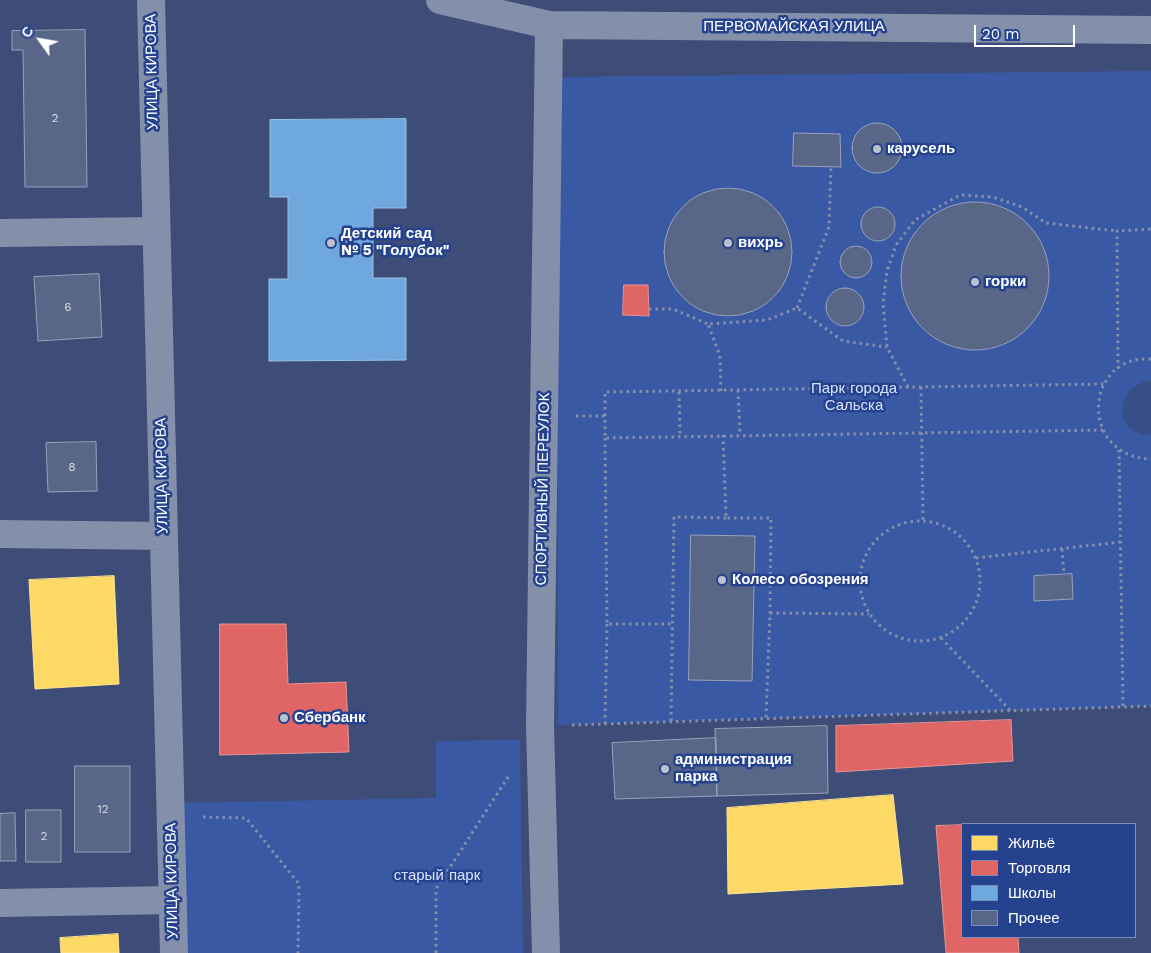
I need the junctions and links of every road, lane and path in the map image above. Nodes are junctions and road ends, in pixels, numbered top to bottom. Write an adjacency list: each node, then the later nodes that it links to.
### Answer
1 (150, 0): 7 (street, УЛИЦА КИРОВА)
2 (440, 0): 3 (street, ПЕРВОМАЙСКАЯ УЛИЦА)
3 (533, 15): 4 (street, ПЕРВОМАЙСКАЯ УЛИЦА); 49 (street, СПОРТИВНЫЙ ПЕРЕУЛОК)
4 (1151, 30)
5 (831, 166): 10 (path)
6 (1151, 229): 8 (path)
7 (156, 231): 9 (street); 33 (street, УЛИЦА КИРОВА)
8 (1117, 231): 13 (path); 15 (path)
9 (0, 232)
10 (797, 308): 12 (path); 13 (path)
11 (649, 309): 12 (path)
12 (708, 324): 20 (path)
13 (887, 347): 17 (path)
14 (1151, 359): 15 (path)
15 (1118, 368): 16 (path)
16 (1104, 384): 18 (path); 22 (path)
17 (908, 387): 18 (path); 19 (path)
18 (921, 387): 23 (path)
19 (738, 390): 20 (path); 24 (path)
20 (721, 391): 21 (path)
21 (679, 392): 26 (path); 27 (path)
22 (1103, 430): 23 (path); 28 (path)
23 (922, 433): 24 (path); 31 (path)
24 (740, 434): 25 (path)
25 (723, 435): 26 (path); 30 (path)
26 (680, 436): 27 (path)
27 (605, 438): 40 (path)
28 (1119, 450): 29 (path); 34 (path)
29 (1151, 459)
30 (726, 518): 38 (path); 41 (path)
31 (923, 520): 36 (path); 39 (path)
32 (0, 534): 33 (street)
33 (164, 536): 51 (street, УЛИЦА КИРОВА)
34 (1121, 542): 35 (path); 43 (path)
35 (1062, 549): 36 (path); 37 (path)
36 (976, 558): 42 (path)
37 (1064, 575)
38 (770, 612): 39 (path); 46 (path)
39 (869, 614): 42 (path)
40 (607, 624): 41 (path); 48 (path)
41 (674, 624): 47 (path)
42 (941, 638): 45 (path)
43 (1124, 706): 44 (path); 45 (path)
44 (1151, 706)
45 (1010, 710): 46 (path)
46 (766, 718): 47 (path)
47 (671, 721): 48 (path)
48 (605, 724): 49 (path)
49 (540, 726): 57 (street, СПОРТИВНЫЙ ПЕРЕУЛОК)
50 (514, 767): 56 (path)
51 (171, 817): 52 (street, УЛИЦА КИРОВА); 55 (path)
52 (173, 900): 53 (street); 54 (street, УЛИЦА КИРОВА)
53 (0, 903)
54 (174, 953)
55 (298, 953)
56 (436, 953)
57 (546, 953)

